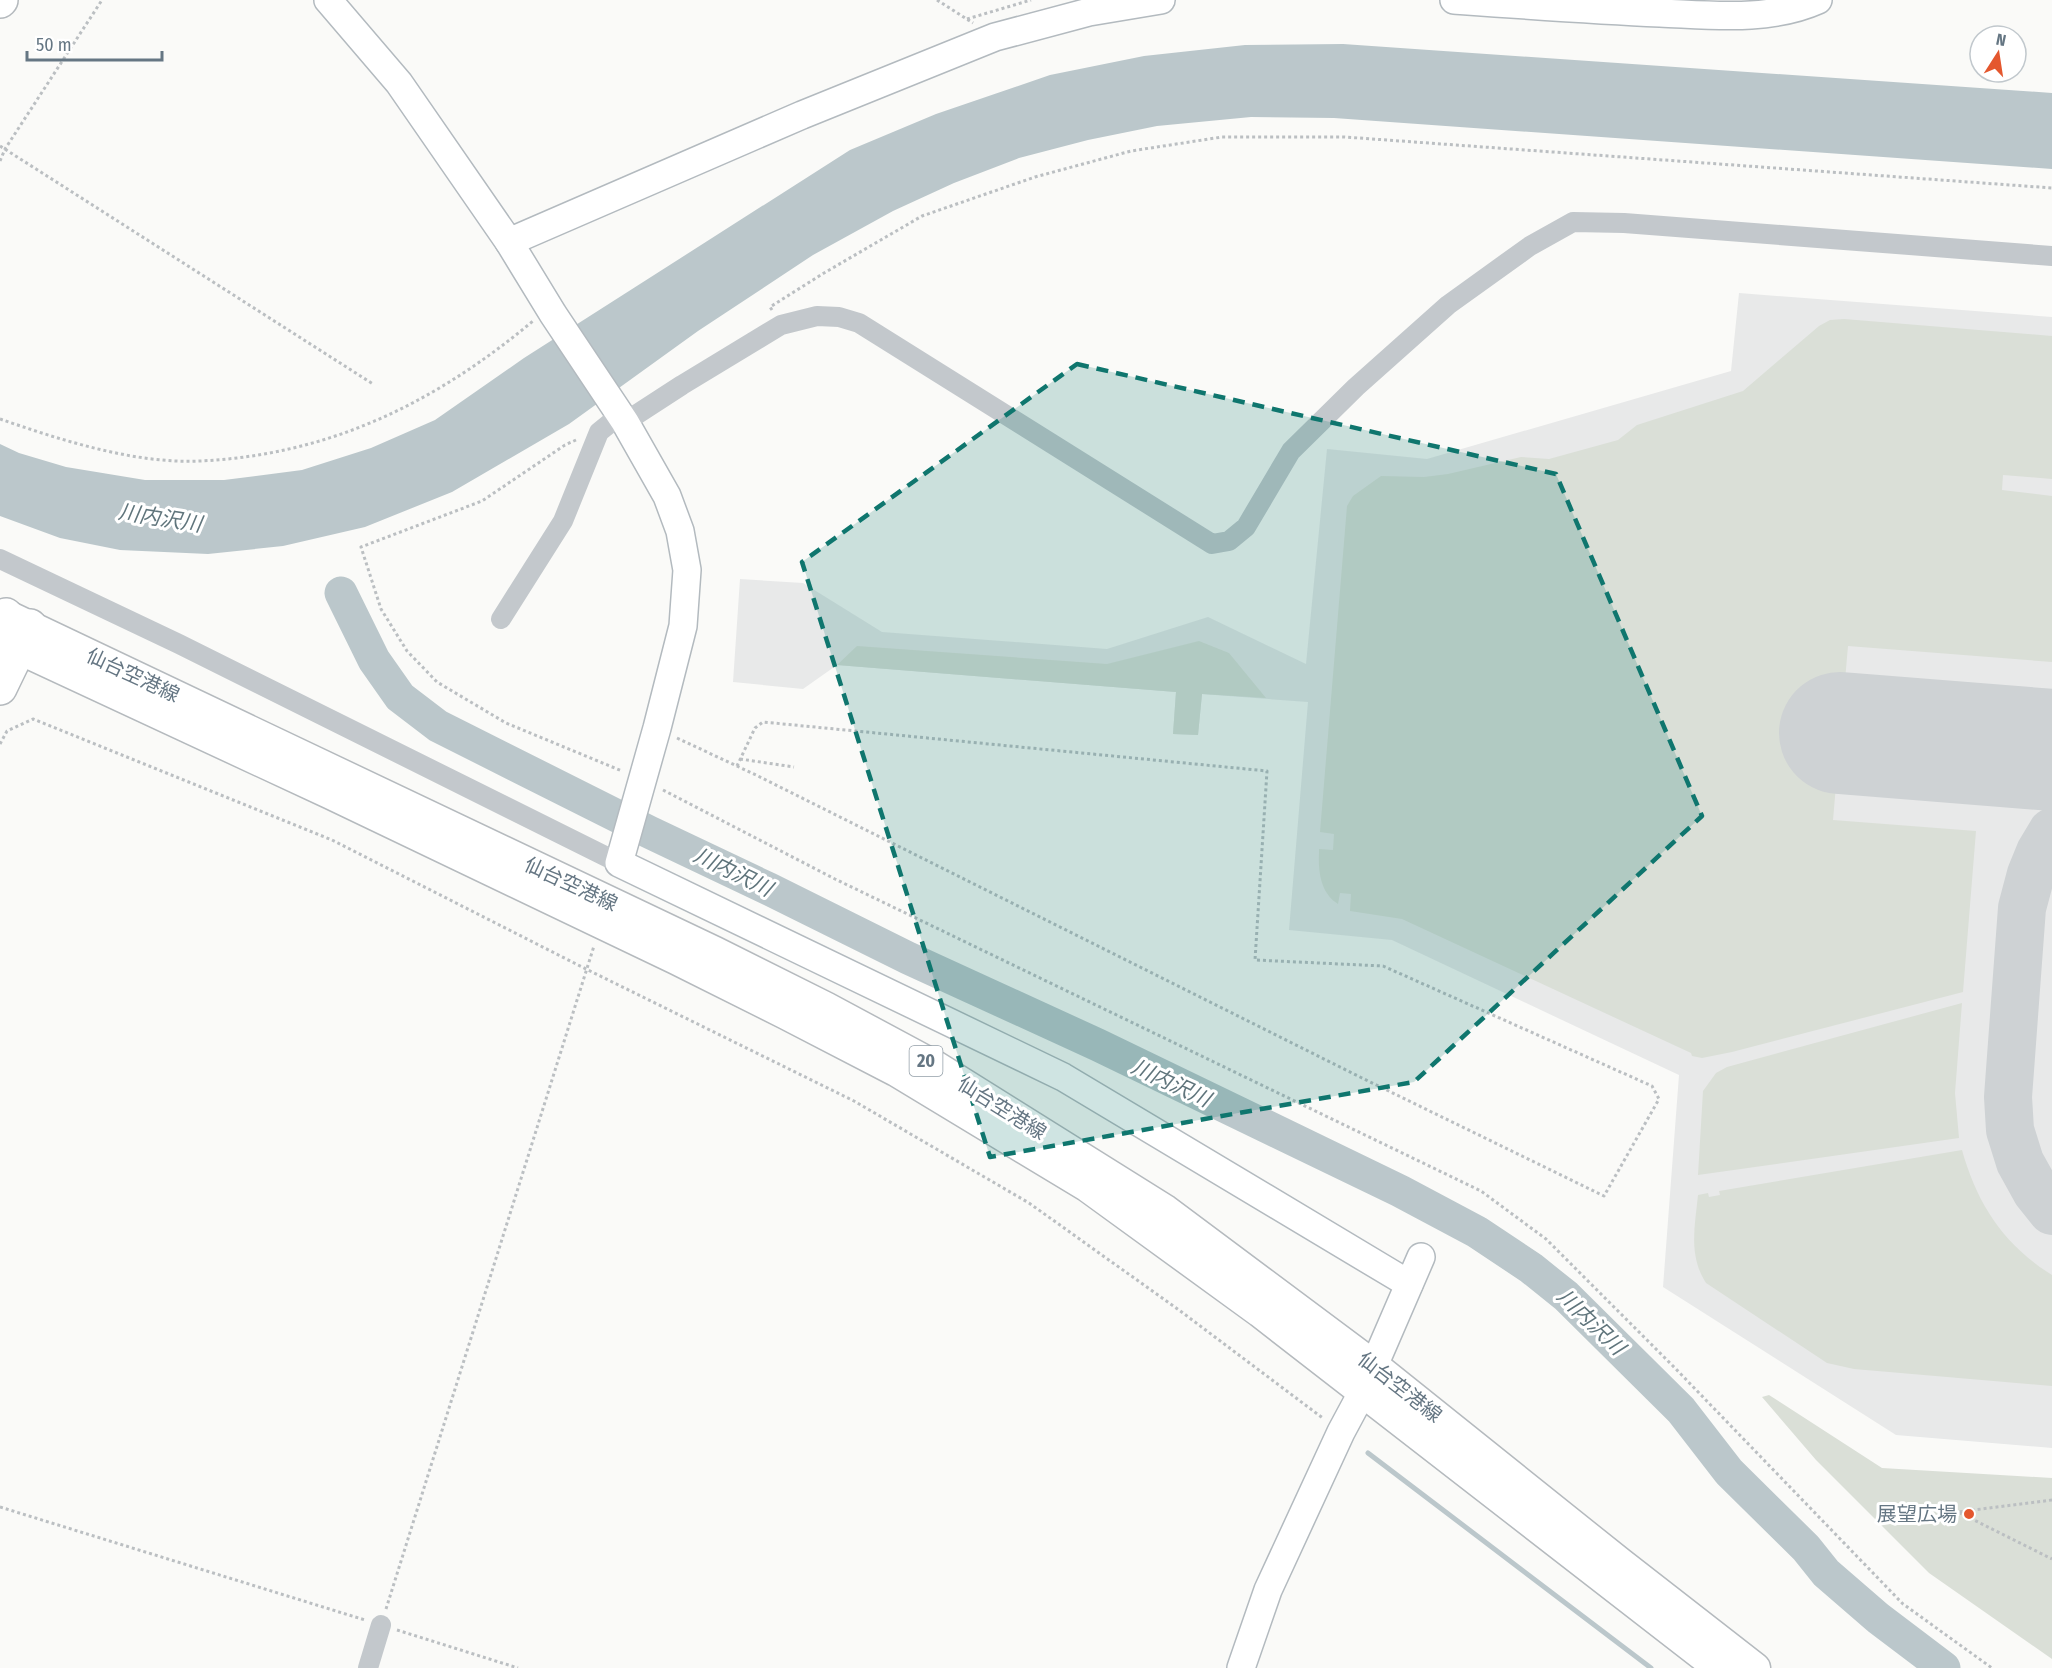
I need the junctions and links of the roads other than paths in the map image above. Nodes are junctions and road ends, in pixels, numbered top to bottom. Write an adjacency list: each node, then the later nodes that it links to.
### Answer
1 (328, 0): 5 (street)
2 (1161, 0): 5 (street)
3 (1454, 0): 4 (street)
4 (1818, 0)
5 (509, 242): 7 (street)
6 (2052, 256): 7 (street)
7 (615, 420): 9 (street); 12 (street)
8 (0, 559): 12 (street)
9 (501, 619)
10 (9, 628): 11 (highway); 15 (main road, 仙台空港線 / 20)
11 (0, 688)
12 (621, 856): 14 (street)
13 (1421, 1257): 14 (street)
14 (1409, 1284): 15 (street)
15 (1369, 1378): 18 (street); 19 (main road, 仙台空港線 / 20); 20 (main road, 仙台空港線 / 20)
16 (381, 1625): 17 (street)
17 (368, 1668)
18 (1241, 1668)
19 (1719, 1668)
20 (1755, 1668)

